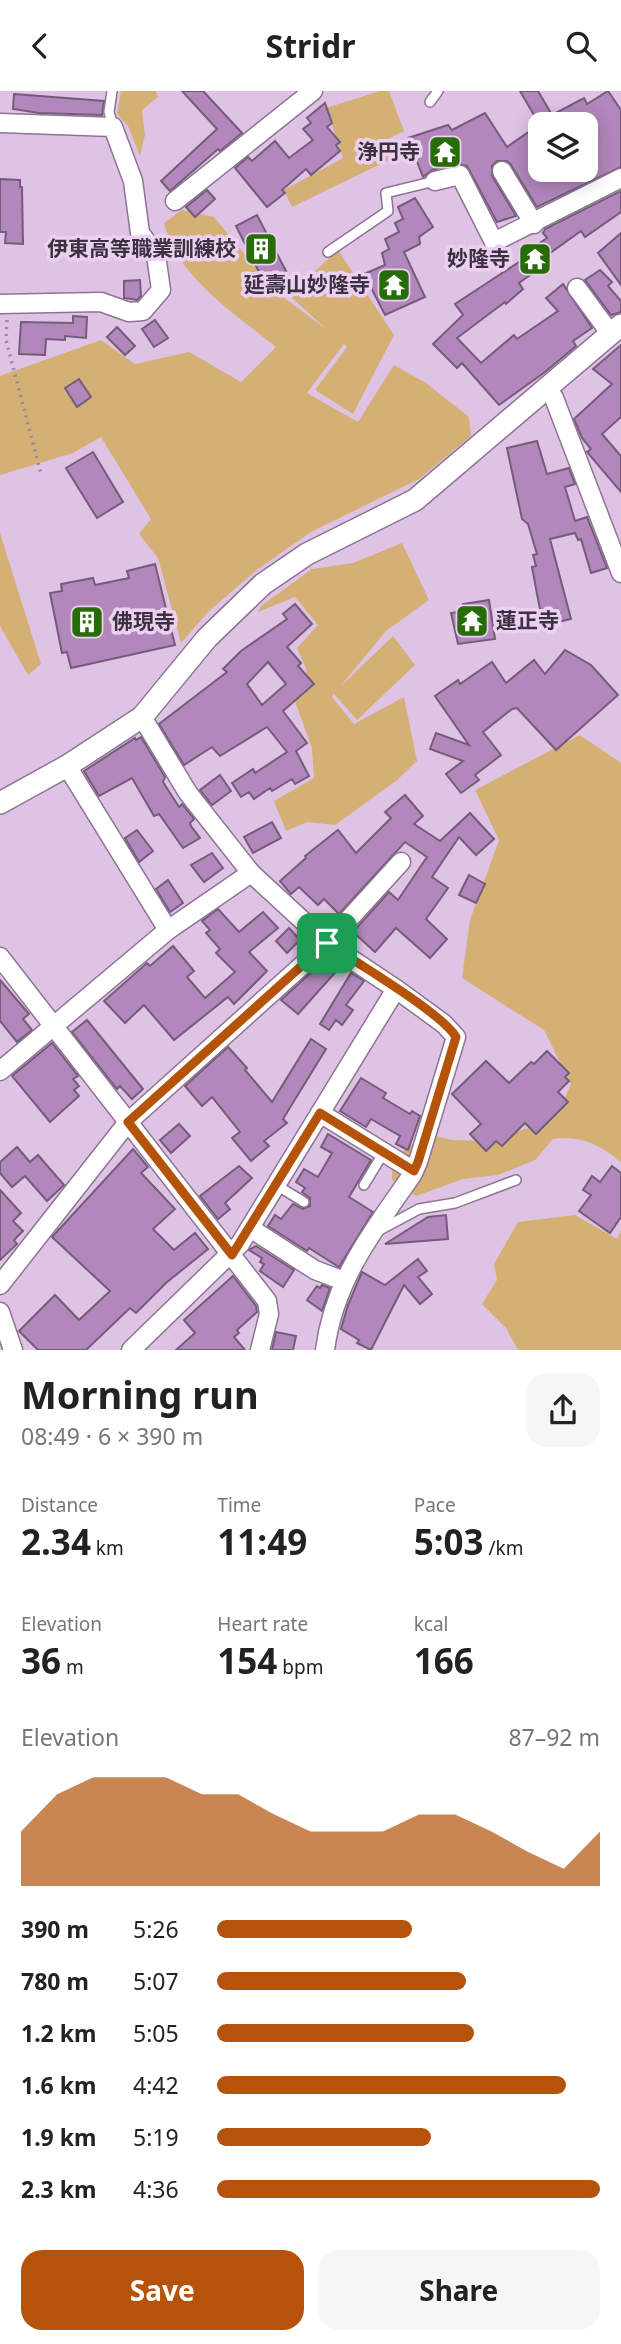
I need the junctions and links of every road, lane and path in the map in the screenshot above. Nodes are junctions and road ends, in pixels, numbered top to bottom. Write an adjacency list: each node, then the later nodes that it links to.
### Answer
1 (112, 91): 6 (lane)
2 (313, 91): 10 (street)
3 (438, 91): 4 (lane)
4 (430, 102)
5 (0, 123): 6 (street)
6 (113, 127): 14 (street)
7 (502, 171): 11 (street)
8 (621, 178): 11 (street)
9 (435, 181): 11 (street); 12 (lane)
10 (175, 201)
11 (534, 224)
12 (328, 252)
13 (576, 288): 15 (street)
14 (4, 304): 17 (path)
15 (616, 329): 16 (street)
16 (547, 387): 18 (street); 19 (street)
17 (41, 474)
18 (621, 573)
19 (142, 717): 20 (street); 23 (street)
20 (67, 766): 21 (street); 24 (street)
21 (0, 803)
22 (401, 862): 25 (street)
23 (251, 873): 24 (street); 25 (street)
24 (168, 930): 28 (street)
25 (327, 943): 27 (street); 31 (street)
26 (0, 957): 28 (street)
27 (396, 989): 30 (street); 33 (street)
28 (54, 1024): 29 (street); 31 (street)
29 (0, 1071)
30 (320, 1113): 32 (street); 35 (street)
31 (128, 1122): 40 (street); 42 (street)
32 (384, 1152): 33 (street); 36 (lane)
33 (414, 1171): 39 (street)
34 (516, 1180): 39 (lane)
35 (276, 1185): 37 (lane); 38 (street)
36 (364, 1185)
37 (304, 1202)
38 (250, 1228): 40 (street); 41 (street)
39 (371, 1234): 41 (street)
40 (232, 1255): 45 (street); 46 (street)
41 (344, 1281): 47 (street)
42 (0, 1285)
43 (0, 1312): 44 (street)
44 (13, 1350)
45 (131, 1350)
46 (260, 1350)
47 (325, 1350)

